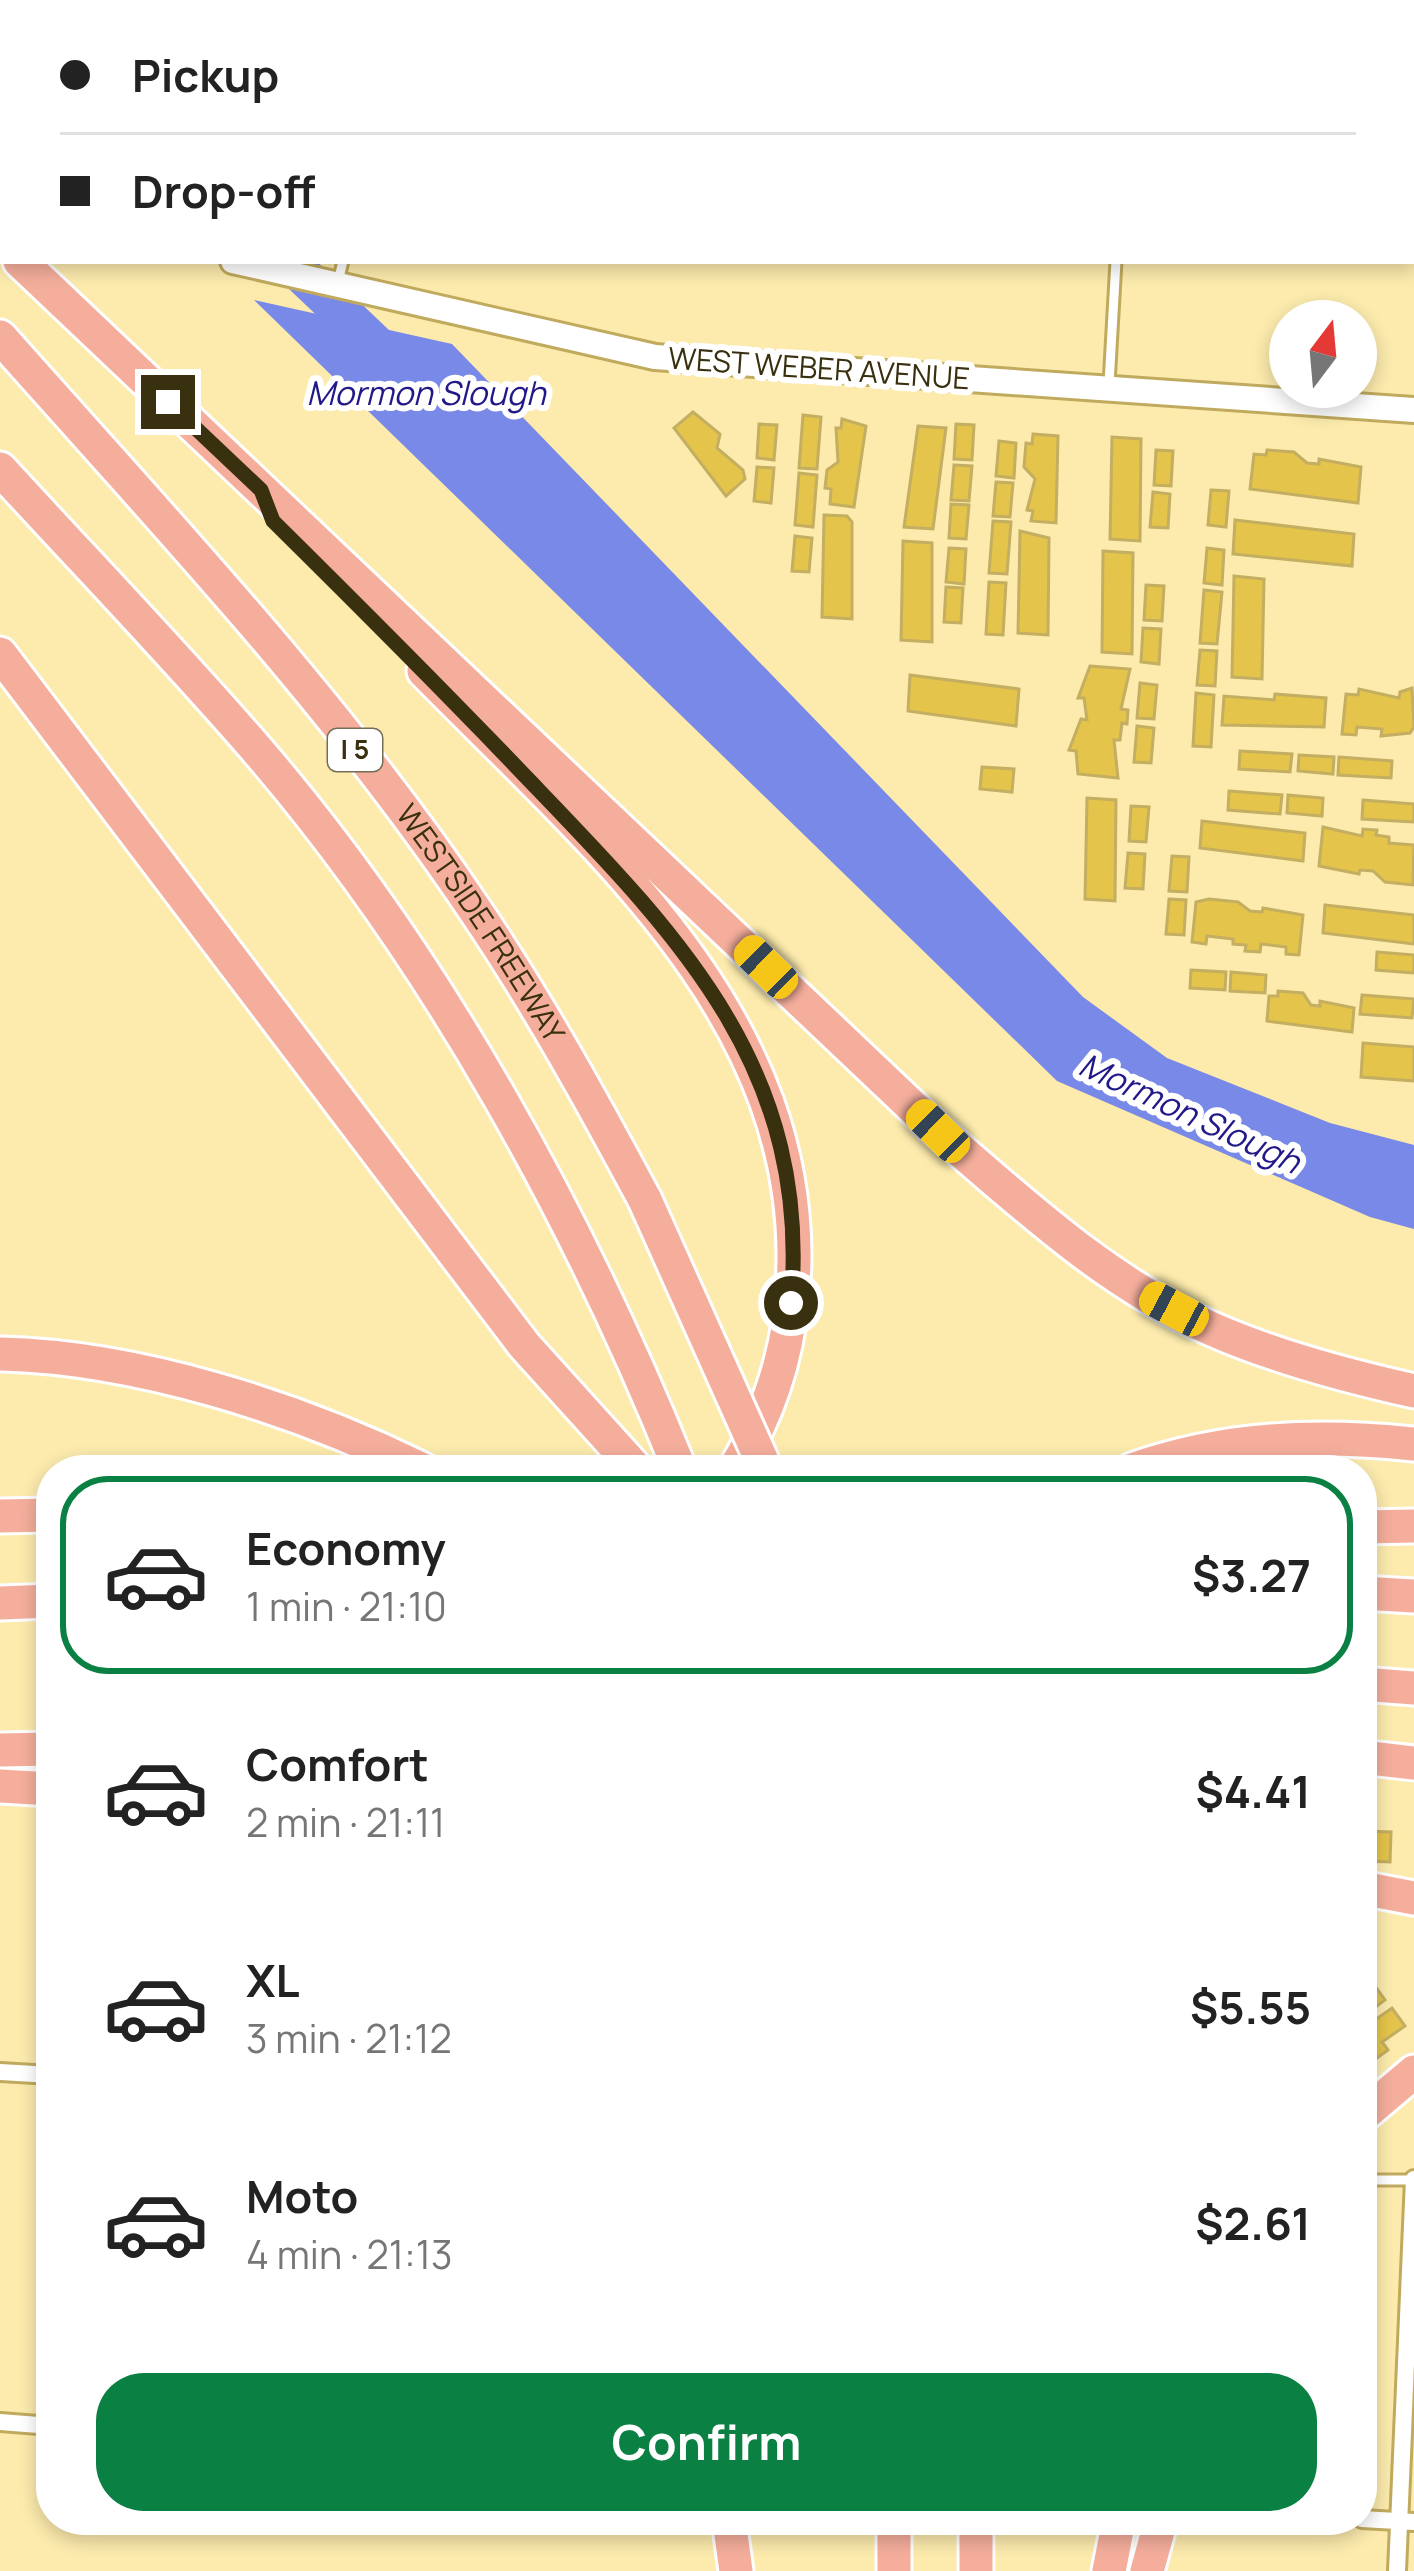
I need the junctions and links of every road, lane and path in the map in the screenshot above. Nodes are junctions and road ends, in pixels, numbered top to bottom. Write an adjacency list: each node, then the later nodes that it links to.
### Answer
1 (23, 264): 10 (highway)
2 (245, 264): 5 (street, WEST WEBER AVENUE)
3 (342, 264): 5 (lane)
4 (1116, 264): 7 (lane)
5 (337, 287): 7 (street, WEST WEBER AVENUE)
6 (3, 340): 19 (highway, WESTSIDE FREEWAY / I 5, bridge)
7 (1109, 390): 8 (street, WEST WEBER AVENUE)
8 (1414, 410)
9 (0, 469): 17 (highway, I 5)
10 (261, 490): 13 (highway); 18 (highway)
11 (0, 654): 16 (highway)
12 (0, 1354): 15 (highway)
13 (1414, 1391)
14 (1414, 1444): 20 (highway)
15 (391, 1455)
16 (623, 1455)
17 (673, 1455)
18 (741, 1455)
19 (759, 1455)
20 (1198, 1455)
21 (36, 1515): 22 (highway)
22 (0, 1516)
23 (1414, 1526): 24 (highway)
24 (1377, 1527)
25 (1377, 1594): 26 (highway)
26 (1414, 1596)
27 (36, 1602): 28 (highway)
28 (0, 1603)
29 (1377, 1685): 30 (highway)
30 (1414, 1688)
31 (36, 1749): 32 (highway)
32 (0, 1750)
33 (1377, 1758): 34 (highway)
34 (1414, 1763)
35 (0, 1786): 36 (highway)
36 (36, 1788)
37 (1377, 1891): 38 (highway)
38 (1414, 1898)
39 (0, 2072): 41 (street)
40 (1414, 2072): 42 (highway)
41 (36, 2073)
42 (1377, 2103)
43 (1377, 2180): 44 (lane)
44 (1413, 2180): 45 (street)
45 (1411, 2284): 49 (street)
46 (0, 2422): 47 (street)
47 (36, 2425)
48 (1377, 2519): 49 (street)
49 (1407, 2522): 60 (street)
50 (731, 2535): 57 (highway)
51 (894, 2535): 55 (highway)
52 (976, 2535): 56 (highway)
53 (1116, 2535): 58 (highway)
54 (1157, 2535): 59 (highway)
55 (894, 2567)
56 (976, 2570)
57 (736, 2571)
58 (1109, 2571)
59 (1147, 2571)
60 (1397, 2571)

